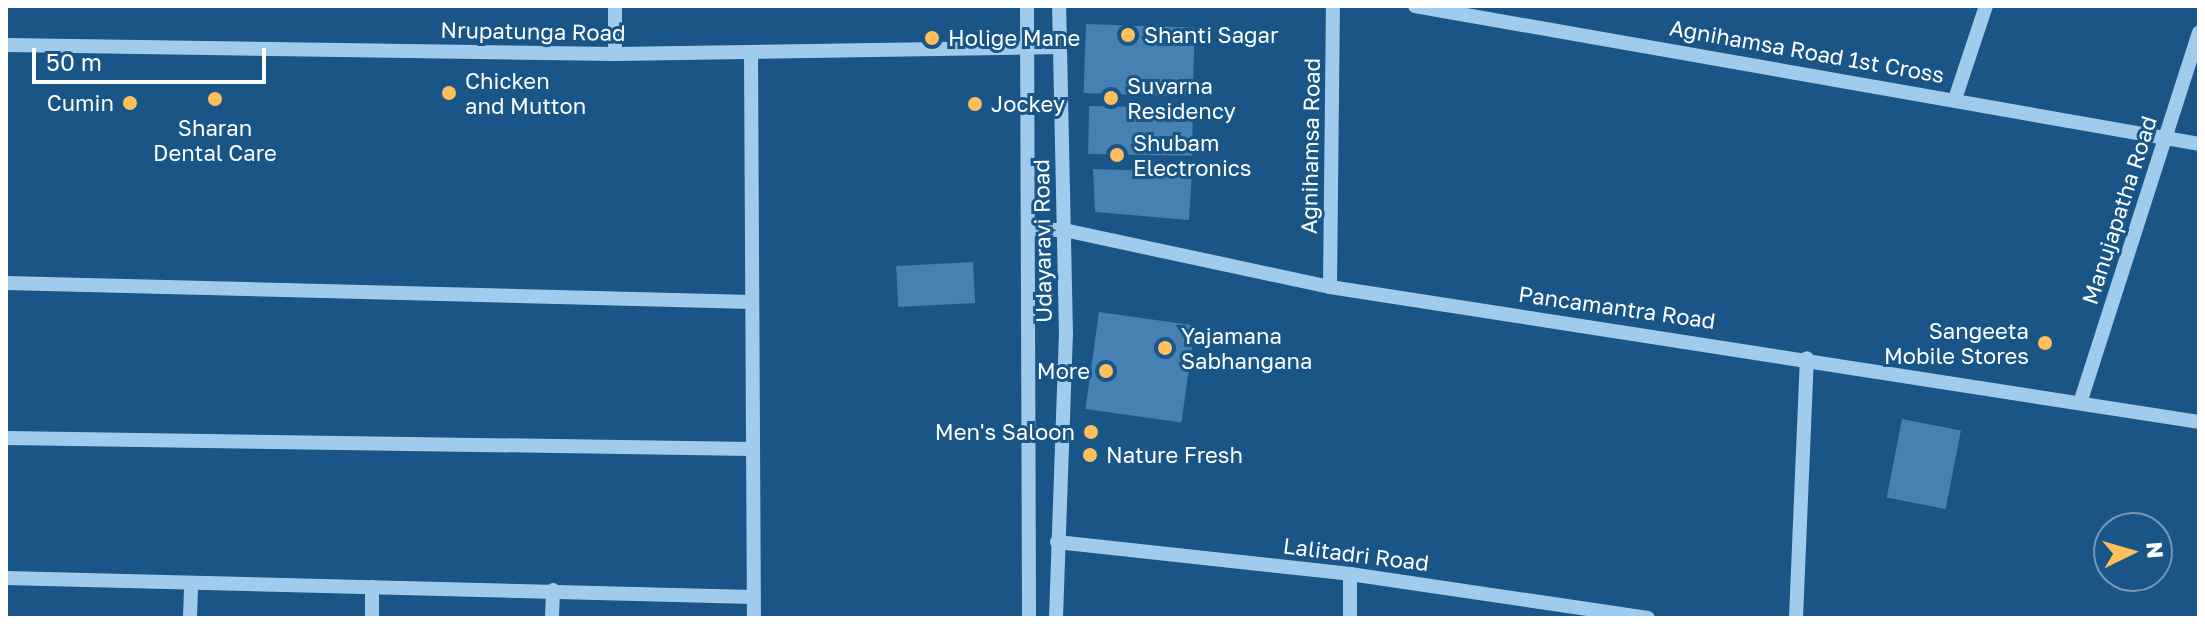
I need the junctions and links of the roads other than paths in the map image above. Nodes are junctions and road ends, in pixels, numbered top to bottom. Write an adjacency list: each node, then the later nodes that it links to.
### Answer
1 (615, 6): 11 (street)
2 (1027, 6): 10 (street, Udayaravi Road)
3 (1059, 6): 9 (street, Udayaravi Road)
4 (1333, 6): 19 (street, Agnihamsa Road)
5 (1415, 6): 13 (street, Agnihamsa Road 1st Cross)
6 (1986, 6): 13 (street)
7 (2199, 33): 14 (street, Manujapatha Road)
8 (6, 45): 11 (street, Nrupatunga Road)
9 (1060, 47): 10 (street, Nrupatunga Road); 17 (street, Udayaravi Road)
10 (1027, 48): 12 (street, Nrupatunga Road); 16 (street, Udayaravi Road)
11 (615, 54): 12 (street, Nrupatunga Road)
12 (751, 54): 20 (street)
13 (1955, 99): 14 (street, Agnihamsa Road 1st Cross)
14 (2165, 138): 15 (street, Agnihamsa Road 1st Cross); 22 (street, Manujapatha Road)
15 (2199, 144)
16 (1030, 229): 17 (street, Pancamantra Road); 38 (street, Udayaravi Road)
17 (1064, 230): 19 (street, Pancamantra Road); 26 (street, Udayaravi Road)
18 (6, 283): 20 (street)
19 (1330, 287): 21 (street, Pancamantra Road)
20 (752, 302): 25 (street)
21 (1807, 358): 22 (street, Pancamantra Road); 42 (street)
22 (2081, 400): 23 (street, Pancamantra Road)
23 (2199, 422)
24 (6, 438): 25 (street)
25 (752, 449): 32 (street)
26 (1057, 542): 27 (street, Lalitadri Road); 39 (street, Udayaravi Road)
27 (1350, 574): 33 (street, Lalitadri Road); 40 (street)
28 (6, 578): 29 (street)
29 (191, 583): 30 (street); 34 (street)
30 (372, 587): 31 (street); 35 (street)
31 (553, 590): 32 (street); 36 (street)
32 (753, 597): 37 (street)
33 (1582, 613): 41 (street, Lalitadri Road)
34 (190, 618)
35 (372, 618)
36 (552, 618)
37 (754, 618)
38 (1029, 618)
39 (1056, 618)
40 (1350, 618)
41 (1648, 618)
42 (1796, 618)

